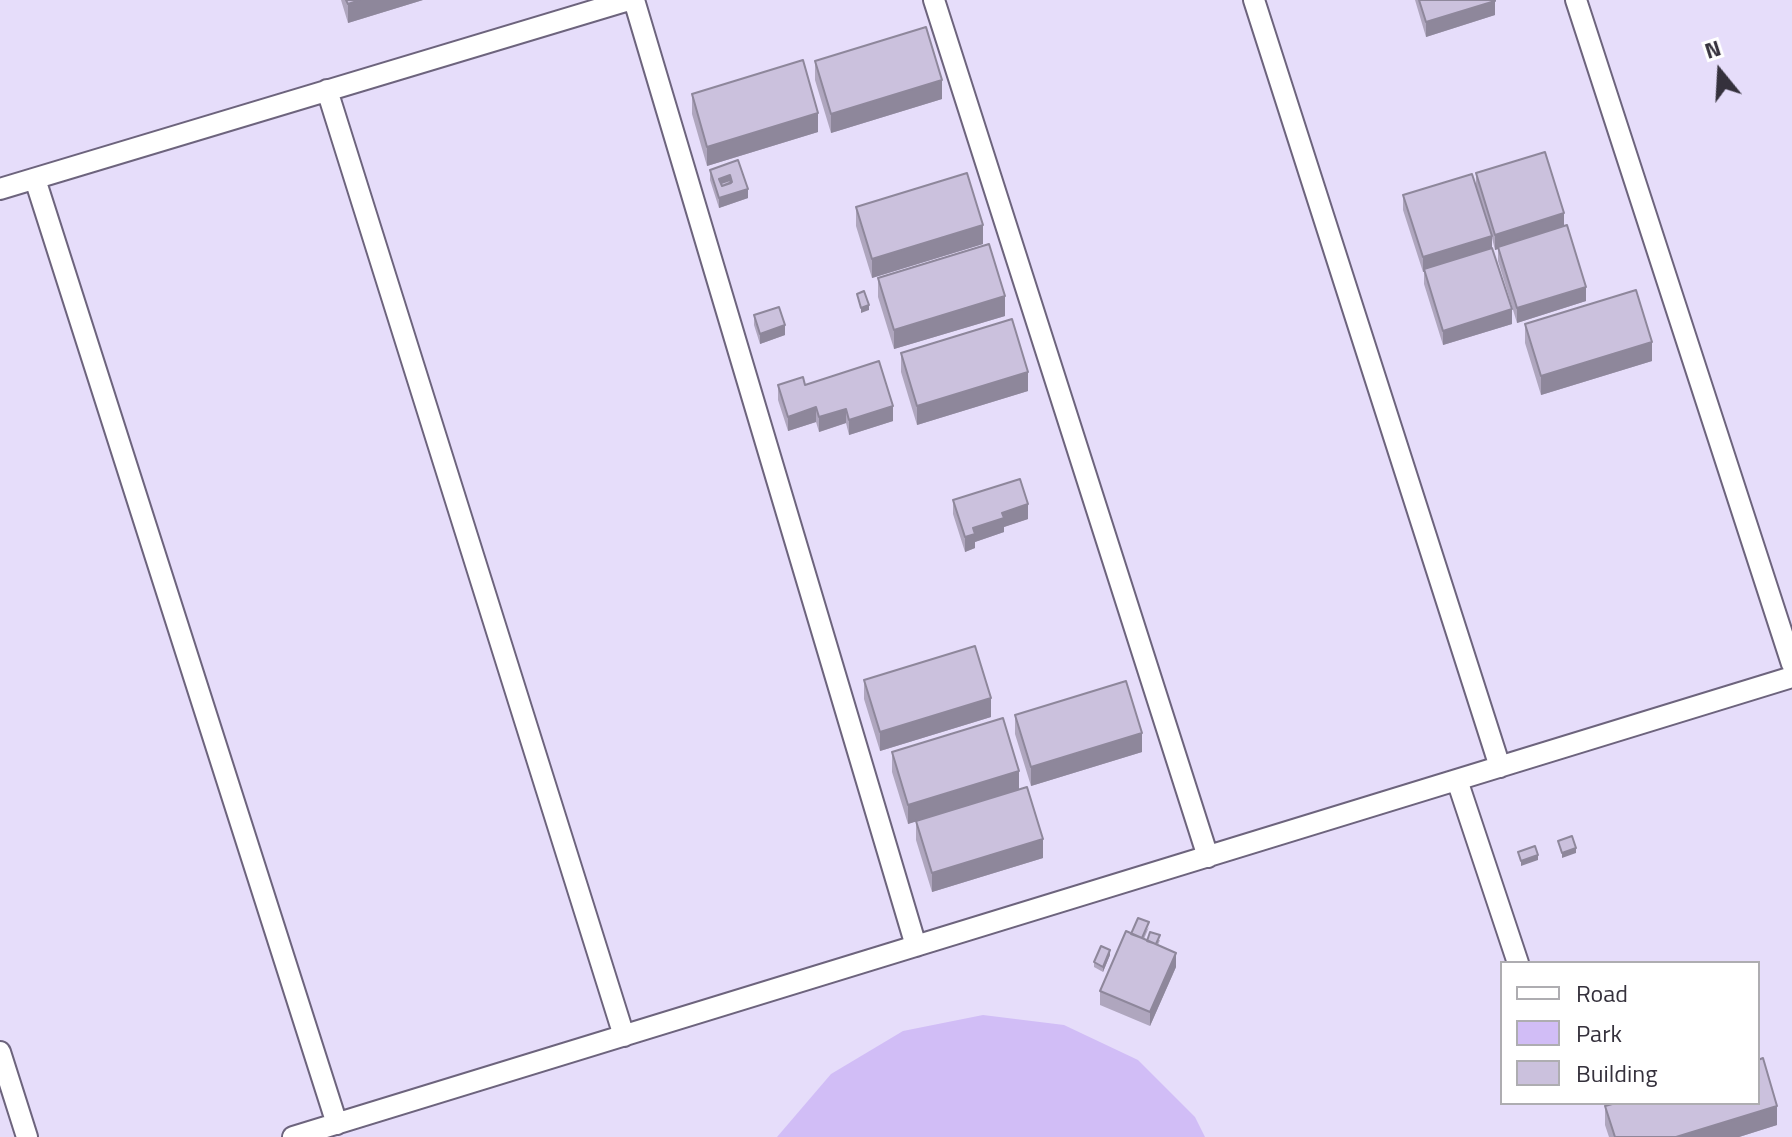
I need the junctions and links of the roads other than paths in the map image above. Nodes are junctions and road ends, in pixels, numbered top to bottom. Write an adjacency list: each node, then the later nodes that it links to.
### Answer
1 (631, 0): 5 (street); 13 (street)
2 (934, 0): 12 (street)
3 (1254, 0): 10 (street)
4 (1576, 0): 8 (street)
5 (327, 90): 6 (street); 15 (street)
6 (35, 179): 7 (street); 17 (street)
7 (0, 189)
8 (1792, 664)
9 (1792, 677): 10 (street)
10 (1500, 767): 11 (street)
11 (1457, 780): 12 (street); 14 (street)
12 (1208, 857): 13 (street)
13 (916, 946): 15 (street)
14 (1517, 961)
15 (624, 1036): 17 (street)
16 (0, 1052): 18 (street)
17 (337, 1124): 19 (street)
18 (27, 1137)
19 (293, 1137)

